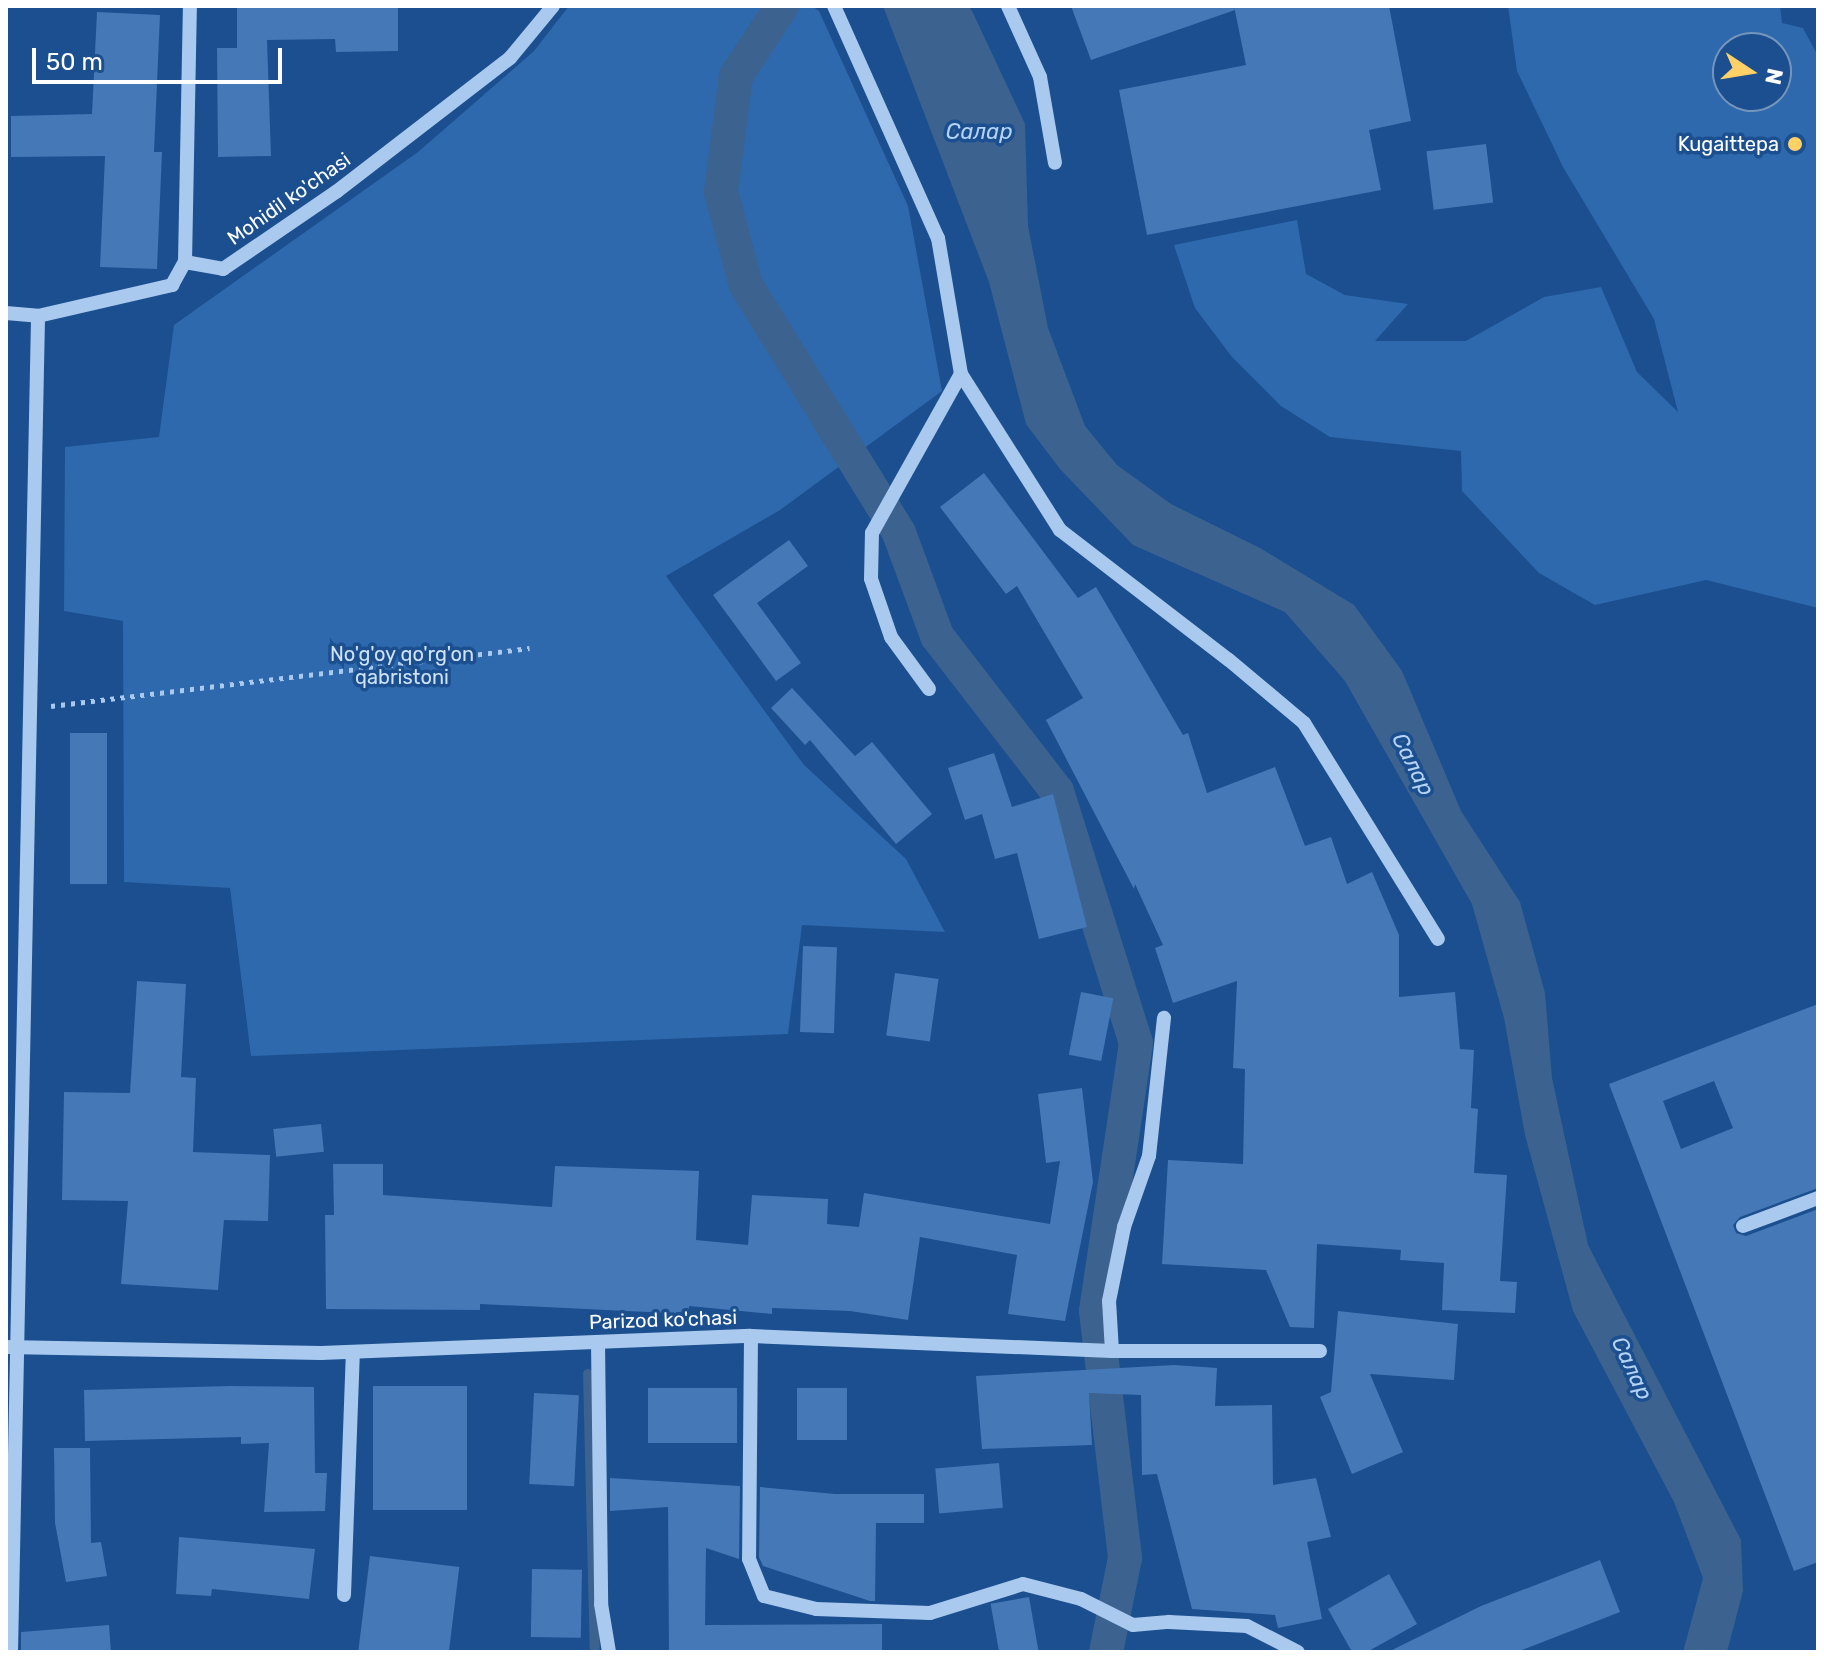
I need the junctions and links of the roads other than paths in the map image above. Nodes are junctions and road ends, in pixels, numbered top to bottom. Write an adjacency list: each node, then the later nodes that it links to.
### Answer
1 (190, 6): 6 (street)
2 (553, 6): 6 (street, Mohidil ko'chasi)
3 (834, 6): 9 (street)
4 (1008, 6): 5 (street)
5 (1055, 163)
6 (185, 262): 8 (street)
7 (6, 313): 8 (street)
8 (38, 316): 17 (street)
9 (961, 374): 10 (street); 11 (street)
10 (929, 689)
11 (1438, 939)
12 (1164, 1018): 18 (street)
13 (1818, 1198): 14 (street)
14 (1743, 1226)
15 (751, 1336): 16 (street, Parizod ko'chasi); 18 (street, Parizod ko'chasi); 24 (street)
16 (598, 1342): 20 (street, Parizod ko'chasi); 23 (street)
17 (12, 1347): 20 (street, Parizod ko'chasi); 22 (street)
18 (1112, 1351): 19 (street, Parizod ko'chasi)
19 (1320, 1351)
20 (353, 1352): 21 (street)
21 (344, 1595)
22 (11, 1652)
23 (609, 1652)
24 (1298, 1652)

